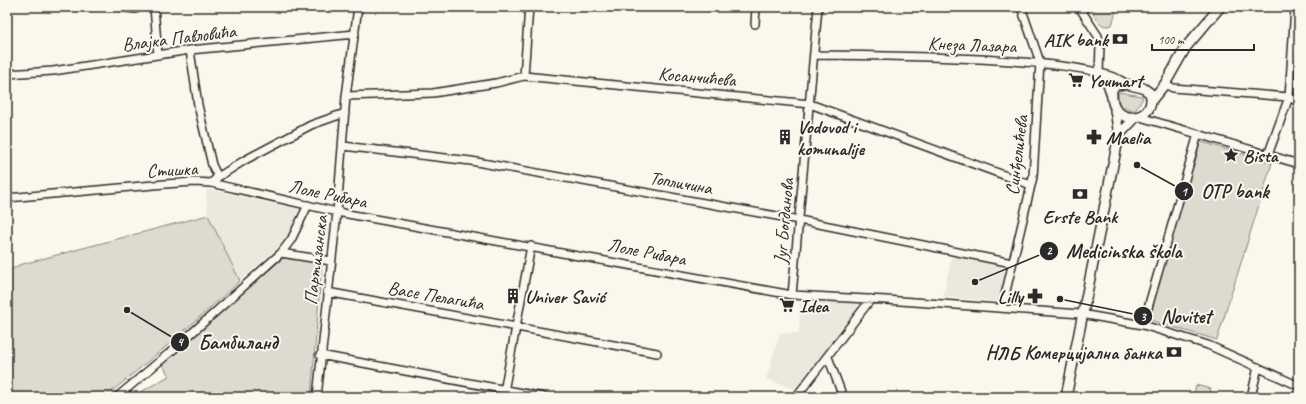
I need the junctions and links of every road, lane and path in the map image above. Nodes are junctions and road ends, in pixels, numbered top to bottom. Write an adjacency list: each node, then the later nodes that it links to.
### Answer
1 (120, 7): 2 (street)
2 (141, 7)
3 (154, 7): 15 (street)
4 (358, 7): 13 (street, Партизанска)
5 (529, 7): 21 (street)
6 (756, 7): 12 (street)
7 (818, 7): 16 (street, Југ Богданова)
8 (1021, 7): 18 (street, Синђелићева)
9 (1079, 7): 19 (street)
10 (1220, 7): 23 (main road)
11 (1295, 7): 17 (street)
12 (755, 24)
13 (355, 34): 14 (street, Влајка Павловића); 25 (street, Партизанска)
14 (190, 50): 15 (street, Влајка Павловића); 39 (street)
15 (158, 55): 20 (street, Влајка Павловића)
16 (814, 55): 18 (street, Кнеза Лазара); 30 (street, Југ Богданова)
17 (1296, 55): 27 (street)
18 (1040, 62): 19 (street, Кнеза Лазара); 41 (street, Синђелићева)
19 (1099, 73): 22 (street, Кнеза Лазара); 26 (street)
20 (7, 74)
21 (524, 76): 25 (street, Косанчићева); 30 (street, Косанчићева)
22 (1126, 84): 24 (main road); 26 (main road)
23 (1165, 84): 24 (main road); 27 (street); 28 (main road)
24 (1143, 88): 28 (main road)
25 (346, 96): 32 (street, Партизанска)
26 (1111, 97): 31 (main road)
27 (1288, 97): 29 (street); 37 (street)
28 (1151, 101): 33 (main road)
29 (1299, 102)
30 (810, 104): 41 (street, Косанчићева); 45 (street, Југ Богданова)
31 (1115, 110): 33 (main road); 35 (main road)
32 (345, 113): 36 (street, Партизанска); 39 (street, Стишка)
33 (1137, 117): 34 (street); 35 (main road)
34 (1198, 134): 37 (street); 55 (street)
35 (1119, 135): 54 (main road)
36 (342, 146): 44 (street, Партизанска); 45 (street, Топличина)
37 (1268, 155): 38 (street)
38 (1299, 164)
39 (218, 177): 40 (street, Стишка)
40 (211, 183): 42 (street, Стишка); 43 (street, Лоле Рибара)
41 (1031, 185): 49 (street, Синђелићева)
42 (7, 198)
43 (308, 205): 44 (street, Лоле Рибара); 47 (street)
44 (337, 212): 46 (street, Лоле Рибара); 48 (street, Партизанска)
45 (799, 220): 49 (street, Топличина); 51 (street, Југ Богданова)
46 (531, 246): 51 (street, Лоле Рибара); 56 (street)
47 (281, 253): 48 (street); 63 (street)
48 (331, 260): 50 (street, Партизанска)
49 (1012, 263): 53 (street, Синђелићева)
50 (327, 292): 56 (street, Васе Пелагића); 58 (street, Партизанска)
51 (792, 295): 52 (street, Лоле Рибара)
52 (871, 299): 53 (street, Лоле Рибара); 59 (street)
53 (1002, 308): 54 (street, Лоле Рибара)
54 (1081, 314): 55 (street, Лоле Рибара); 68 (main road)
55 (1143, 325): 60 (street, Лоле Рибара)
56 (517, 326): 57 (street, Васе Пелагића); 62 (street)
57 (657, 353)
58 (320, 355): 62 (street); 64 (street, Партизанска)
59 (828, 356): 66 (street); 67 (street)
60 (1258, 367): 61 (street, Лоле Рибара); 69 (street)
61 (1299, 386)
62 (504, 393): 65 (street)
63 (116, 397)
64 (317, 397)
65 (544, 397)
66 (796, 397)
67 (843, 397)
68 (1066, 397)
69 (1251, 397)

